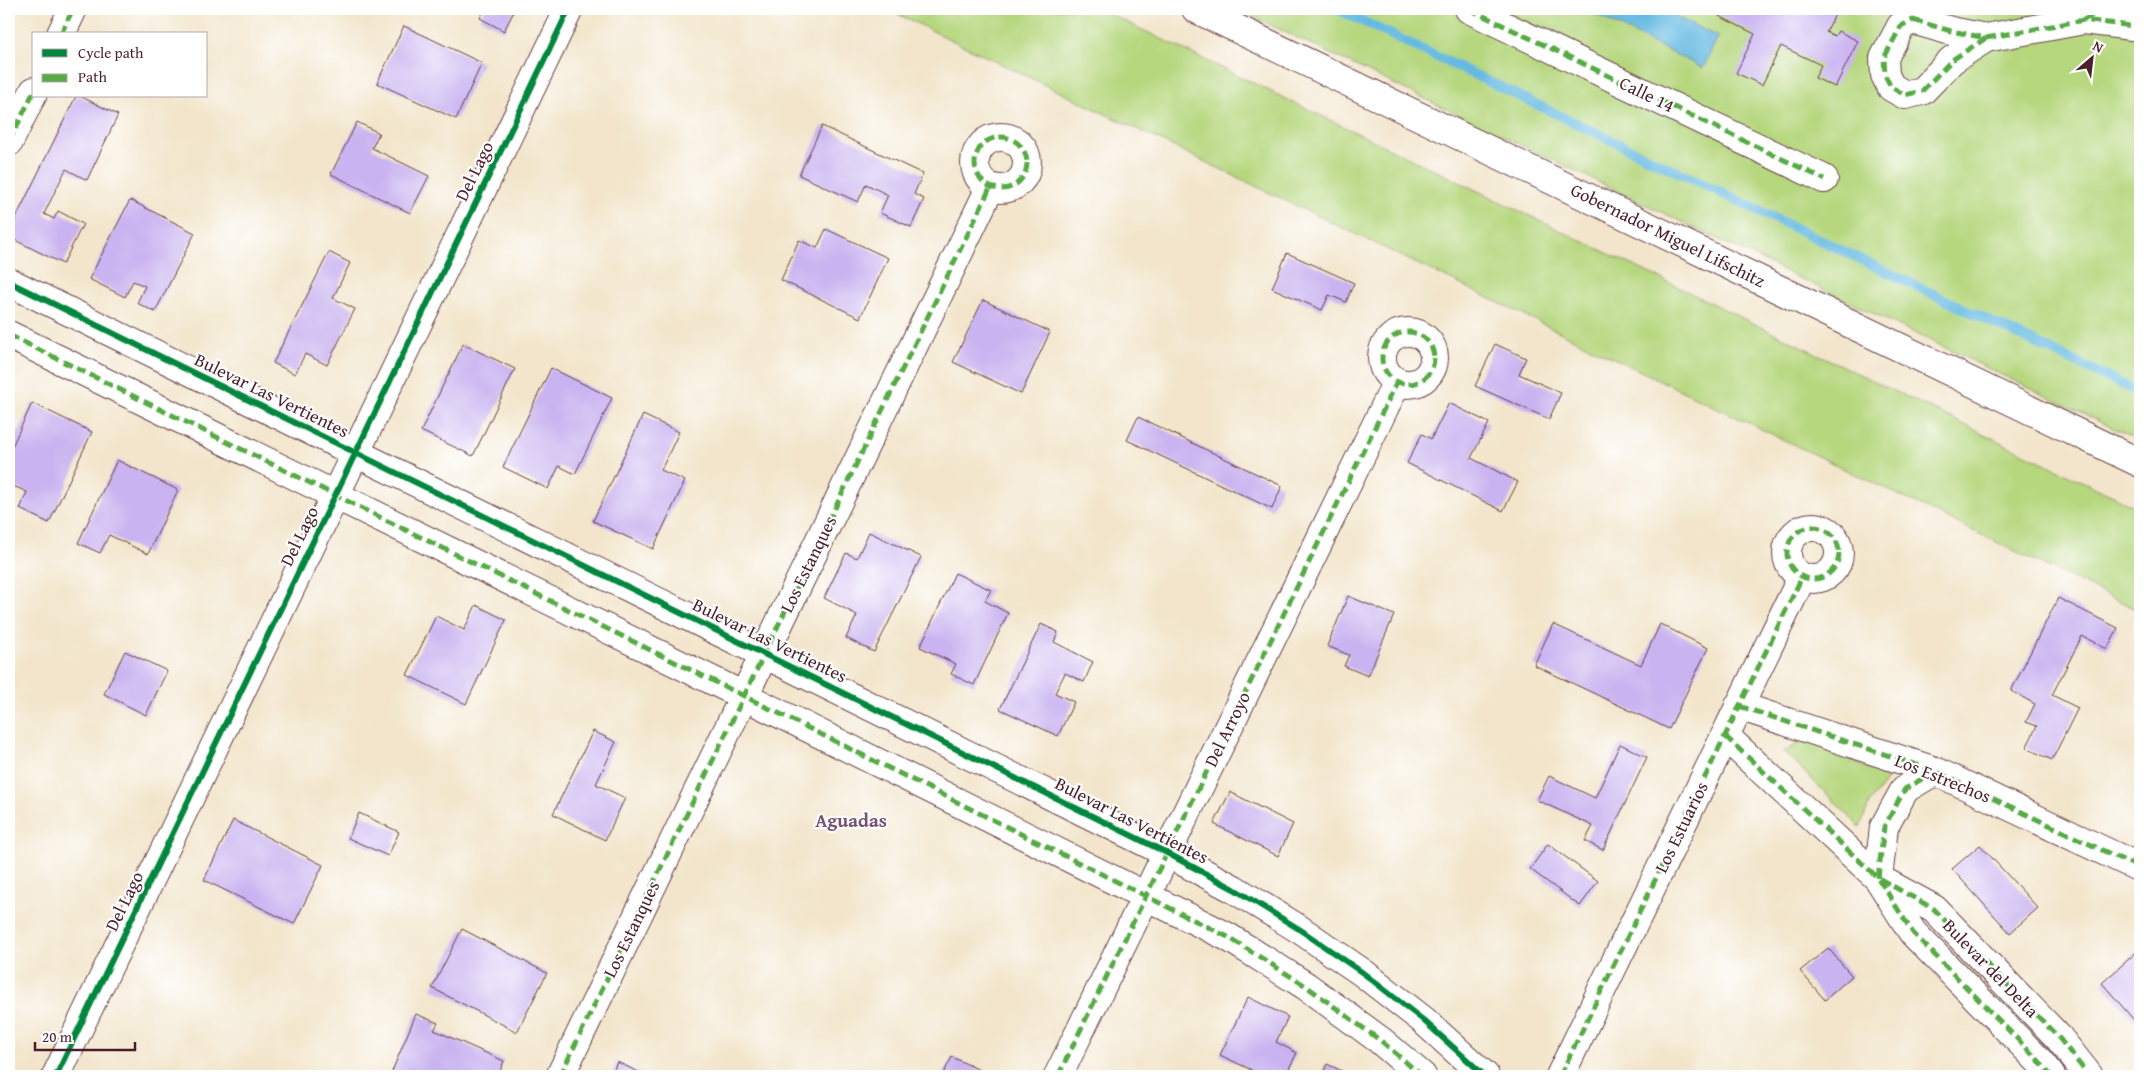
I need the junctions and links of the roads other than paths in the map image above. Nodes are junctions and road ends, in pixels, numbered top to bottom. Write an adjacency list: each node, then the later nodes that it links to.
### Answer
1 (74, 9): 7 (street)
2 (569, 9): 16 (street, Del Lago)
3 (1196, 9): 17 (street, Gobernador Miguel Lifschitz)
4 (1469, 9): 11 (street, Calle 14)
5 (2092, 15): 6 (street); 8 (street)
6 (2140, 28)
7 (62, 32)
8 (1986, 38)
9 (32, 95): 10 (street)
10 (9, 142)
11 (1824, 179)
12 (990, 188): 20 (street, Los Estanques)
13 (9, 282): 16 (street, Bulevar Las Vertientes)
14 (9, 335): 18 (street)
15 (1397, 382): 25 (street, Del Arroyo)
16 (356, 453): 18 (street, Del Lago); 20 (street, Bulevar Las Vertientes)
17 (2140, 463)
18 (336, 495): 21 (street); 29 (street, Del Lago)
19 (1802, 577): 22 (street, Los Estuarios)
20 (764, 654): 21 (street, Los Estanques); 25 (street, Bulevar Las Vertientes)
21 (744, 696): 28 (street); 30 (street, Los Estanques)
22 (1739, 706): 23 (street, Los Estuarios); 24 (street, Los Estrechos)
23 (1725, 736): 27 (street, Bulevar del Delta); 34 (street, Los Estuarios)
24 (1935, 771): 26 (street, Los Estrechos); 27 (street)
25 (1167, 853): 28 (street, Del Arroyo); 33 (street, Bulevar Las Vertientes)
26 (2140, 868)
27 (1878, 878): 35 (street, Bulevar del Delta); 36 (street, Bulevar del Delta)
28 (1146, 895): 31 (street, Del Arroyo); 32 (street)
29 (56, 1076)
30 (560, 1076)
31 (1058, 1076)
32 (1422, 1076)
33 (1485, 1076)
34 (1560, 1076)
35 (2051, 1076)
36 (2089, 1076)

